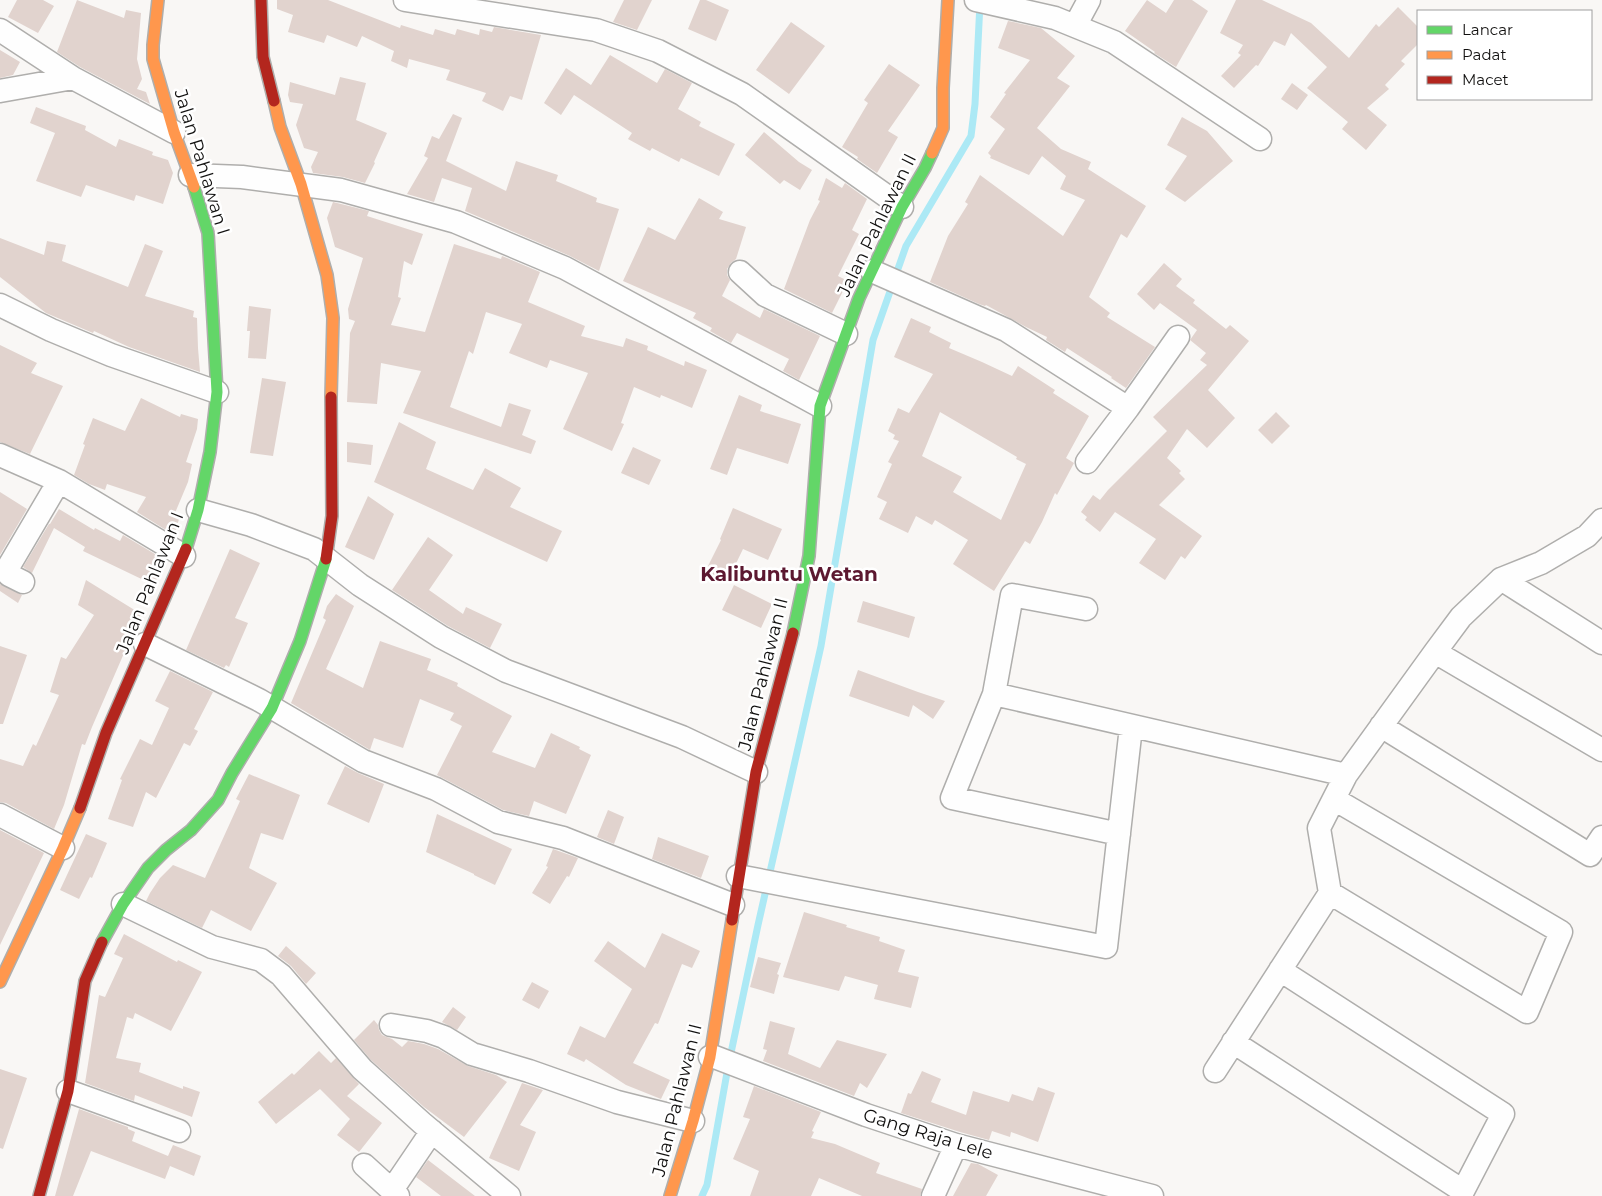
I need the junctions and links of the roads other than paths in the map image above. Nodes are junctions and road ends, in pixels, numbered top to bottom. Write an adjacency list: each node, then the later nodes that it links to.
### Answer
1 (158, 0): 11 (street, Jalan Pahlawan I)
2 (262, 0): 14 (street)
3 (404, 0): 15 (street)
4 (948, 0): 15 (street, Jalan Pahlawan II)
5 (1089, 0): 7 (street)
6 (985, 2): 7 (street)
7 (1075, 26): 12 (street)
8 (0, 30): 9 (street)
9 (73, 78): 10 (street); 11 (street)
10 (0, 91)
11 (174, 132): 13 (street, Jalan Pahlawan I)
12 (1260, 139)
13 (190, 175): 14 (street); 21 (street, Jalan Pahlawan I)
14 (294, 183): 22 (street); 29 (street)
15 (902, 207): 17 (street, Jalan Pahlawan II)
16 (740, 272): 19 (street)
17 (878, 273): 19 (street, Jalan Pahlawan II); 23 (street)
18 (0, 305): 21 (street)
19 (846, 334): 22 (street, Jalan Pahlawan II)
20 (1178, 337): 23 (street)
21 (217, 392): 27 (street, Jalan Pahlawan I)
22 (820, 406): 42 (street, Jalan Pahlawan II)
23 (1128, 408): 25 (street)
24 (0, 455): 26 (street)
25 (1087, 462)
26 (60, 482): 30 (street); 32 (street)
27 (198, 510): 29 (street); 30 (street, Jalan Pahlawan I)
28 (1602, 520): 31 (street)
29 (320, 553): 38 (street); 42 (street)
30 (184, 556): 35 (street, Jalan Pahlawan I)
31 (1501, 579): 34 (street); 36 (street)
32 (23, 582)
33 (1086, 609): 37 (street)
34 (1602, 643)
35 (145, 644): 38 (street); 48 (street, Jalan Pahlawan I)
36 (1435, 652): 40 (street); 41 (street)
37 (994, 694): 39 (street); 46 (street)
38 (266, 704): 51 (street); 52 (street)
39 (1132, 726): 43 (street); 46 (street)
40 (1381, 726): 43 (street); 47 (street)
41 (1602, 750)
42 (756, 772): 49 (street, Jalan Pahlawan II)
43 (1346, 775): 44 (street)
44 (1334, 799): 50 (street); 50 (street)
45 (0, 815): 48 (street)
46 (1119, 834): 49 (street)
47 (1602, 837)
48 (63, 848): 54 (street, Jalan Pahlawan I)
49 (738, 876): 52 (street, Jalan Pahlawan II)
50 (1330, 893): 53 (street)
51 (124, 904): 59 (street); 62 (street)
52 (733, 905): 57 (street, Jalan Pahlawan II)
53 (1280, 970): 56 (street); 56 (street)
54 (0, 982)
55 (391, 1025): 60 (street)
56 (1233, 1042): 58 (street)
57 (711, 1057): 60 (street, Jalan Pahlawan II); 63 (street, Gang Raja Lele)
58 (1215, 1071)
59 (68, 1091): 61 (street); 66 (street)
60 (693, 1121): 68 (street, Jalan Pahlawan II)
61 (179, 1131)
62 (432, 1131): 65 (street); 67 (street)
63 (956, 1145): 69 (street); 70 (street, Gang Raja Lele)
64 (364, 1165): 65 (street)
65 (395, 1193)
66 (39, 1196)
67 (509, 1196)
68 (670, 1196)
69 (933, 1196)
70 (1152, 1196)

